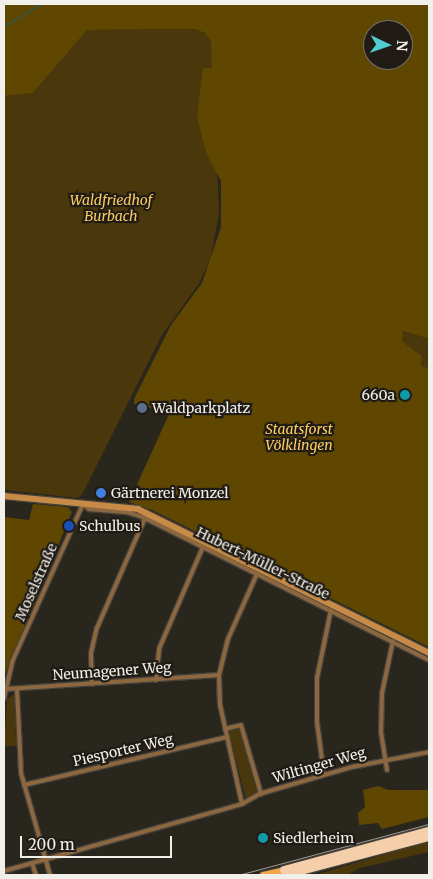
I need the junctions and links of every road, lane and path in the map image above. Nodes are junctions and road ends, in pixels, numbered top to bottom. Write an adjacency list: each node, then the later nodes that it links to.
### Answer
1 (4, 496): 2 (main road, Hubert-Müller-Straße)
2 (82, 504): 3 (street, Hubert-Müller-Straße); 8 (main road, Hubert-Müller-Straße); 13 (street, Moselstraße)
3 (145, 518): 4 (street, Hubert-Müller-Straße); 12 (street)
4 (203, 547): 5 (street, Hubert-Müller-Straße); 11 (street)
5 (257, 574): 6 (street, Hubert-Müller-Straße); 10 (street)
6 (331, 610): 7 (street, Hubert-Müller-Straße); 21 (street)
7 (393, 641): 9 (street, Hubert-Müller-Straße); 19 (street)
8 (429, 652)
9 (429, 660)
10 (220, 675): 11 (street, Neumagener Weg); 16 (street)
11 (156, 680): 12 (street, Neumagener Weg)
12 (92, 684): 14 (street, Neumagener Weg)
13 (6, 689): 14 (street, Neumagener Weg); 15 (street, Moselstraße)
14 (17, 690): 22 (street)
15 (4, 698)
16 (225, 729): 17 (street); 23 (street)
17 (226, 737): 22 (street, Piesporter Weg); 24 (street)
18 (429, 752): 19 (street, Wiltinger Weg)
19 (384, 759): 20 (street, Wiltinger Weg); 21 (street, Wiltinger Weg)
20 (386, 770)
21 (324, 775): 23 (street, Wiltinger Weg)
22 (24, 786): 27 (street)
23 (261, 794): 24 (street, Wiltinger Weg)
24 (242, 804): 27 (street, Wiltinger Weg)
25 (429, 831): 30 (highway)
26 (429, 837): 30 (highway)
27 (45, 859): 28 (street, Wiltinger Weg); 32 (street)
28 (32, 863): 29 (street, Wiltinger Weg); 31 (street)
29 (4, 871)
30 (285, 872): 33 (main road)
31 (36, 875)
32 (50, 875)
33 (263, 875)

